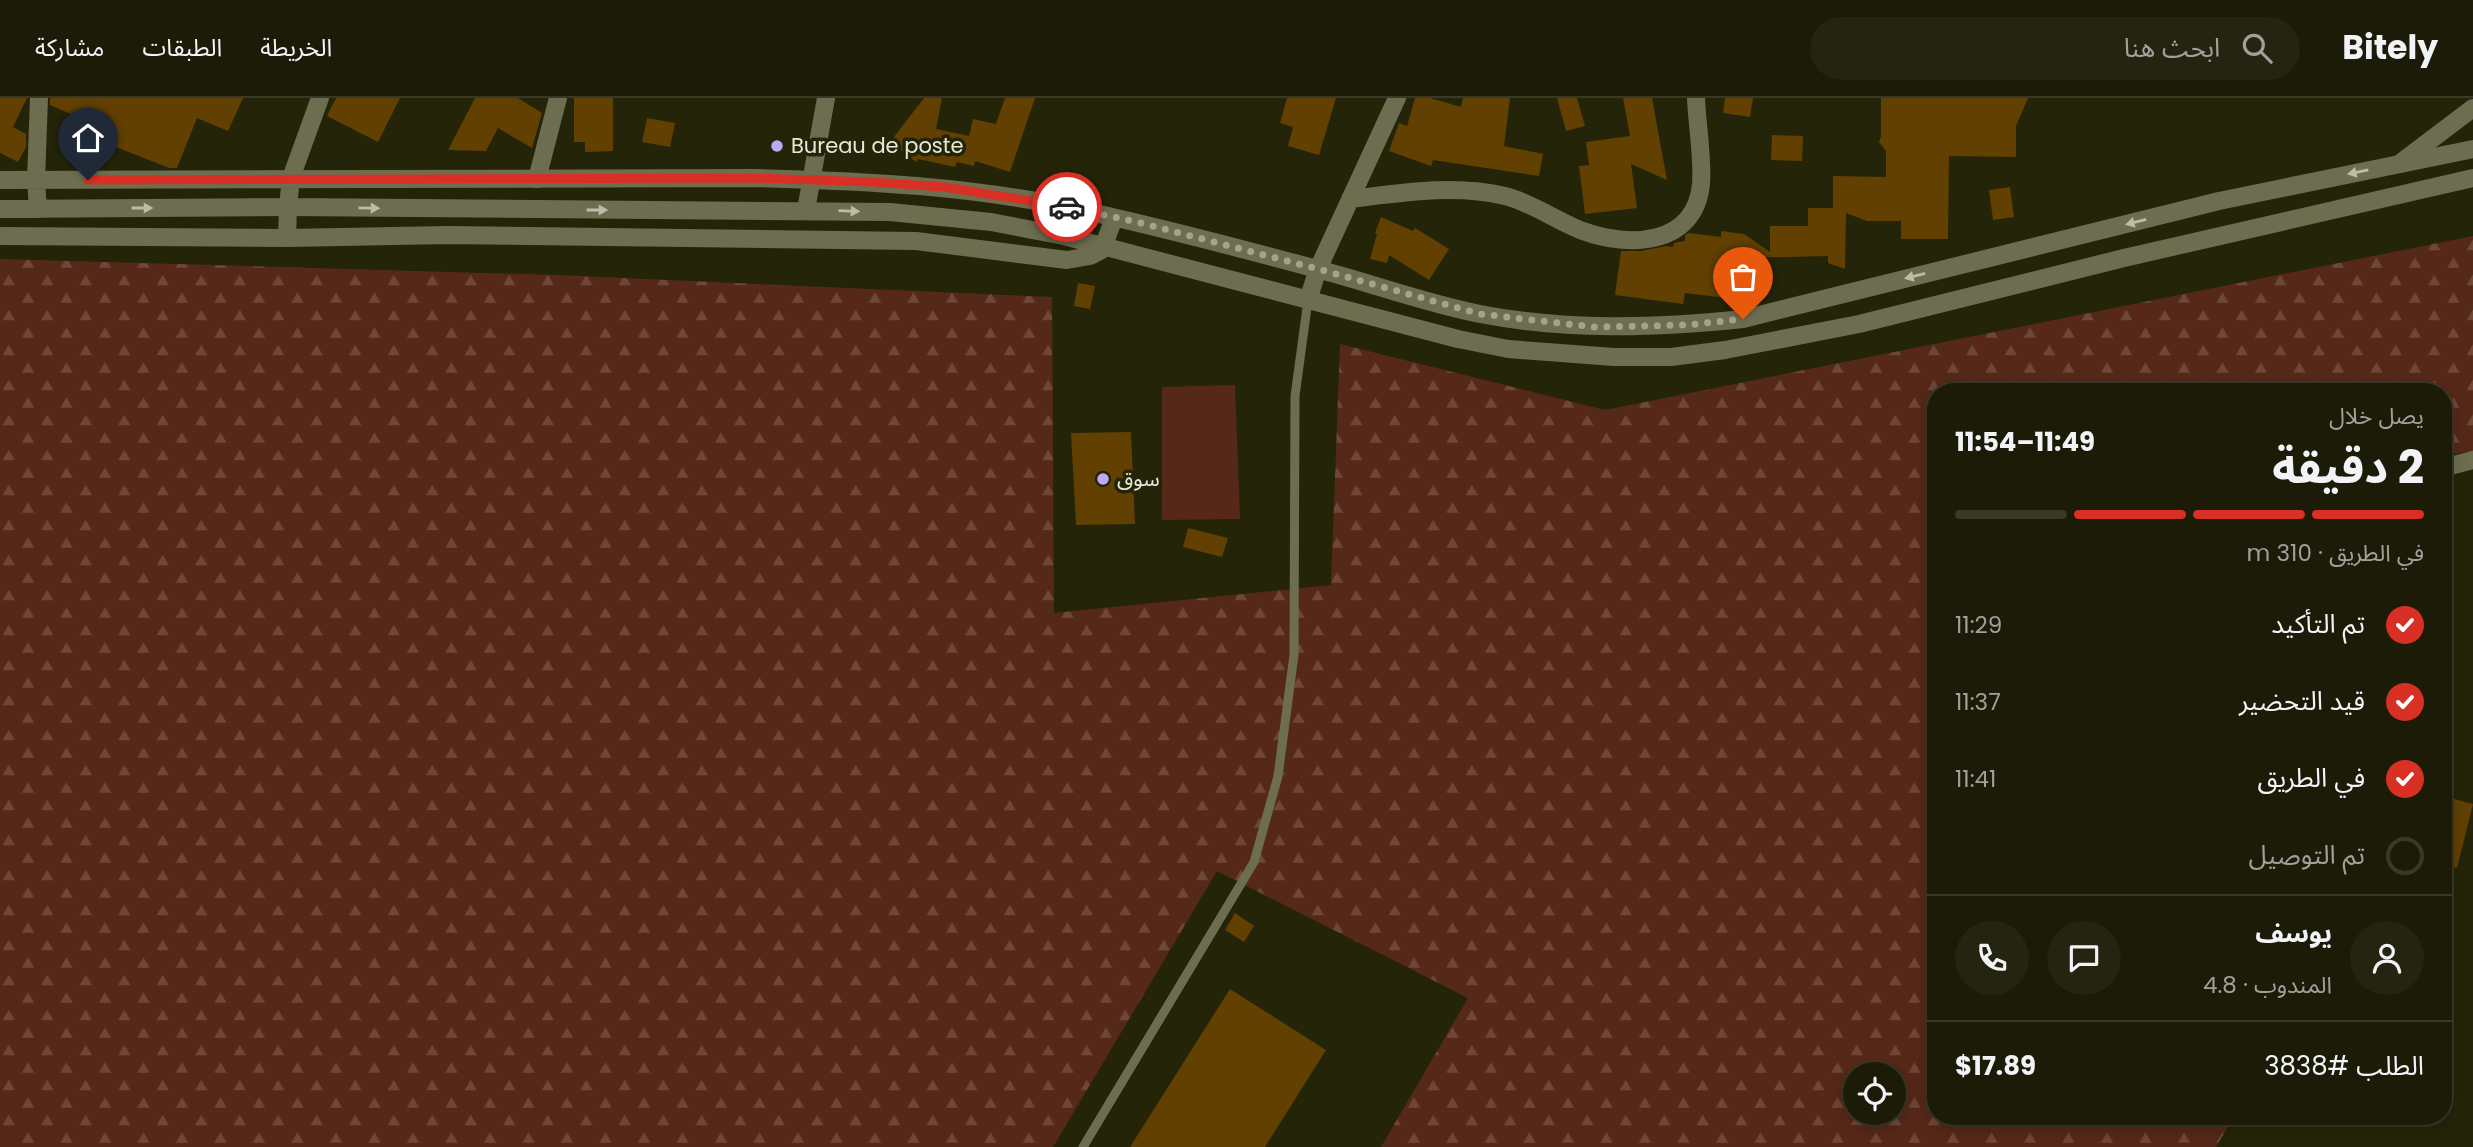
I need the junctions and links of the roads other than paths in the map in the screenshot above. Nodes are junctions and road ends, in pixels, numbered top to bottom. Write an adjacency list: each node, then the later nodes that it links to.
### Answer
1 (39, 98): 15 (main road)
2 (320, 98): 10 (main road)
3 (558, 98): 12 (main road)
4 (826, 98): 13 (main road)
5 (1396, 98): 16 (main road)
6 (1696, 98): 16 (main road)
7 (2473, 108): 9 (main road)
8 (2473, 149): 9 (main road)
9 (2399, 164): 25 (main road, one-way to 25)
10 (291, 178): 12 (main road); 15 (main road); 17 (main road)
11 (2473, 178): 26 (main road)
12 (537, 179): 13 (main road)
13 (811, 179): 20 (main road); 21 (main road)
14 (0, 180): 15 (main road)
15 (36, 180): 19 (main road)
16 (1350, 199): 25 (main road)
17 (288, 207): 19 (main road, one-way to 17); 20 (main road, one-way to 20); 23 (main road)
18 (0, 209): 19 (main road)
19 (38, 209)
20 (806, 210): 24 (main road, one-way to 24)
21 (1114, 218): 24 (main road); 25 (main road)
22 (0, 236): 23 (main road)
23 (287, 238): 24 (main road)
24 (1105, 246): 26 (main road)
25 (1318, 269): 26 (main road)
26 (1308, 300): 29 (lane)
27 (2473, 460): 28 (main road)
28 (2452, 466)
29 (1083, 1147)

